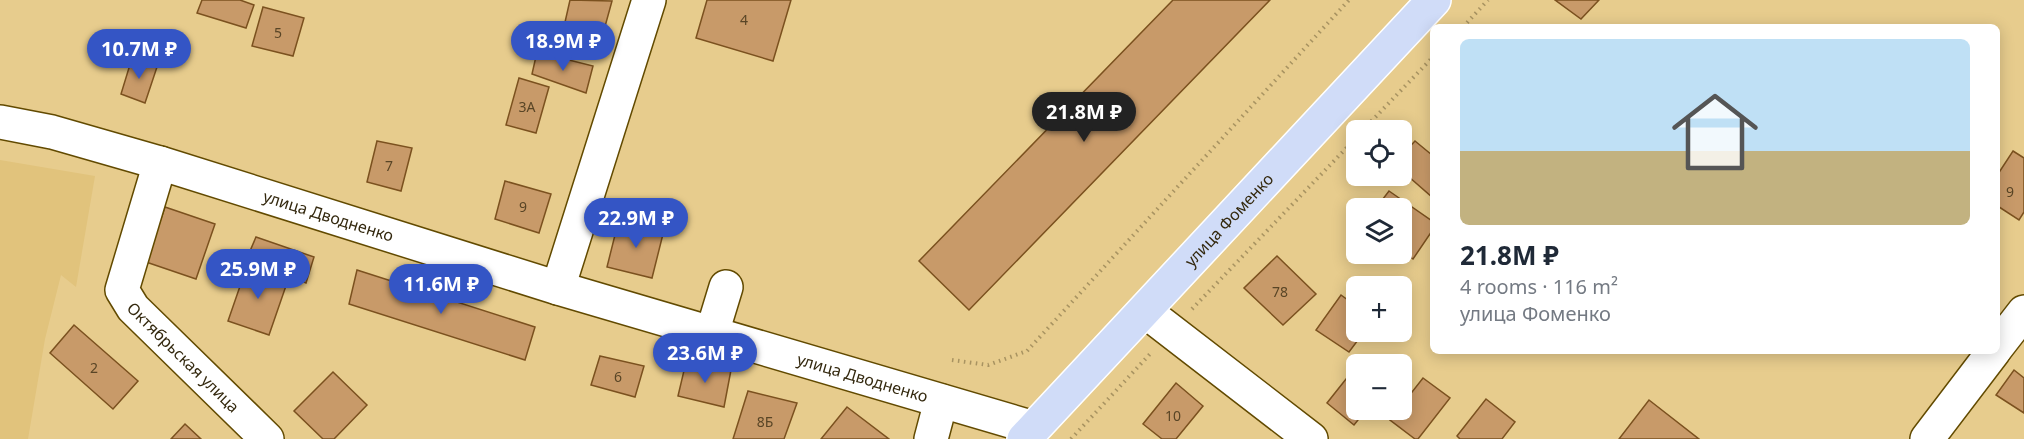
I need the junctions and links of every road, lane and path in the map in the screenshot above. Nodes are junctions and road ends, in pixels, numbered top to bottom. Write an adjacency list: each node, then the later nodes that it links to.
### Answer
1 (649, 0): 12 (street)
2 (1349, 0): 19 (path)
3 (1434, 0): 13 (main road, улица Фоменко)
4 (1488, 0): 5 (path)
5 (1466, 24)
6 (1430, 60): 7 (path)
7 (1373, 120)
8 (0, 122): 10 (street, улица Дводненко)
9 (1346, 148): 15 (path)
10 (160, 162): 12 (street, улица Дводненко); 22 (street, Октябрьская улица)
11 (726, 287): 16 (street)
12 (558, 288): 16 (street, улица Дводненко)
13 (1145, 311): 15 (street); 21 (main road, улица Фоменко)
14 (2024, 312): 17 (street)
15 (1170, 332): 24 (path); 25 (street)
16 (712, 333): 20 (street, улица Дводненко)
17 (2000, 343)
18 (1991, 354): 26 (street)
19 (952, 360)
20 (941, 401): 21 (street, улица Дводненко); 23 (street)
21 (1029, 434)
22 (267, 439)
23 (931, 439)
24 (1071, 439)
25 (1311, 439)
26 (1927, 439)

